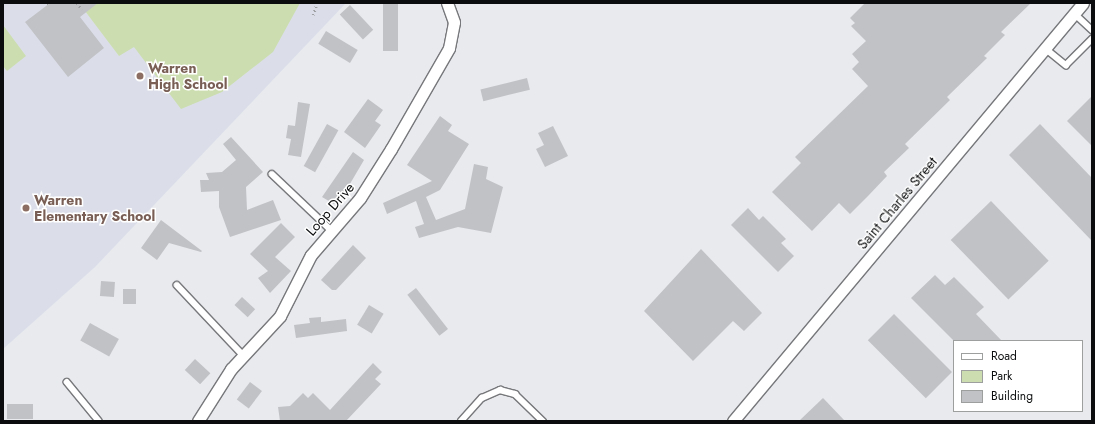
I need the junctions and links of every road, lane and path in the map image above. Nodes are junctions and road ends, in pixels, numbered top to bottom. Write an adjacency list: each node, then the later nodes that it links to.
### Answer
1 (77, 3): 5 (path)
2 (317, 3): 7 (path)
3 (447, 3): 12 (street, Loop Drive)
4 (1083, 3): 6 (street, Saint Charles Street)
5 (82, 9)
6 (1074, 13): 8 (lane); 10 (street, Saint Charles Street)
7 (313, 15)
8 (1092, 30)
9 (1092, 40): 10 (lane)
10 (1046, 49): 20 (street, Saint Charles Street)
11 (272, 174): 12 (lane)
12 (330, 230): 14 (street, Loop Drive)
13 (177, 285): 14 (lane)
14 (243, 355): 17 (street, Loop Drive)
15 (67, 382): 16 (lane)
16 (99, 421)
17 (199, 421)
18 (460, 421): 19 (lane)
19 (543, 421)
20 (733, 421)

